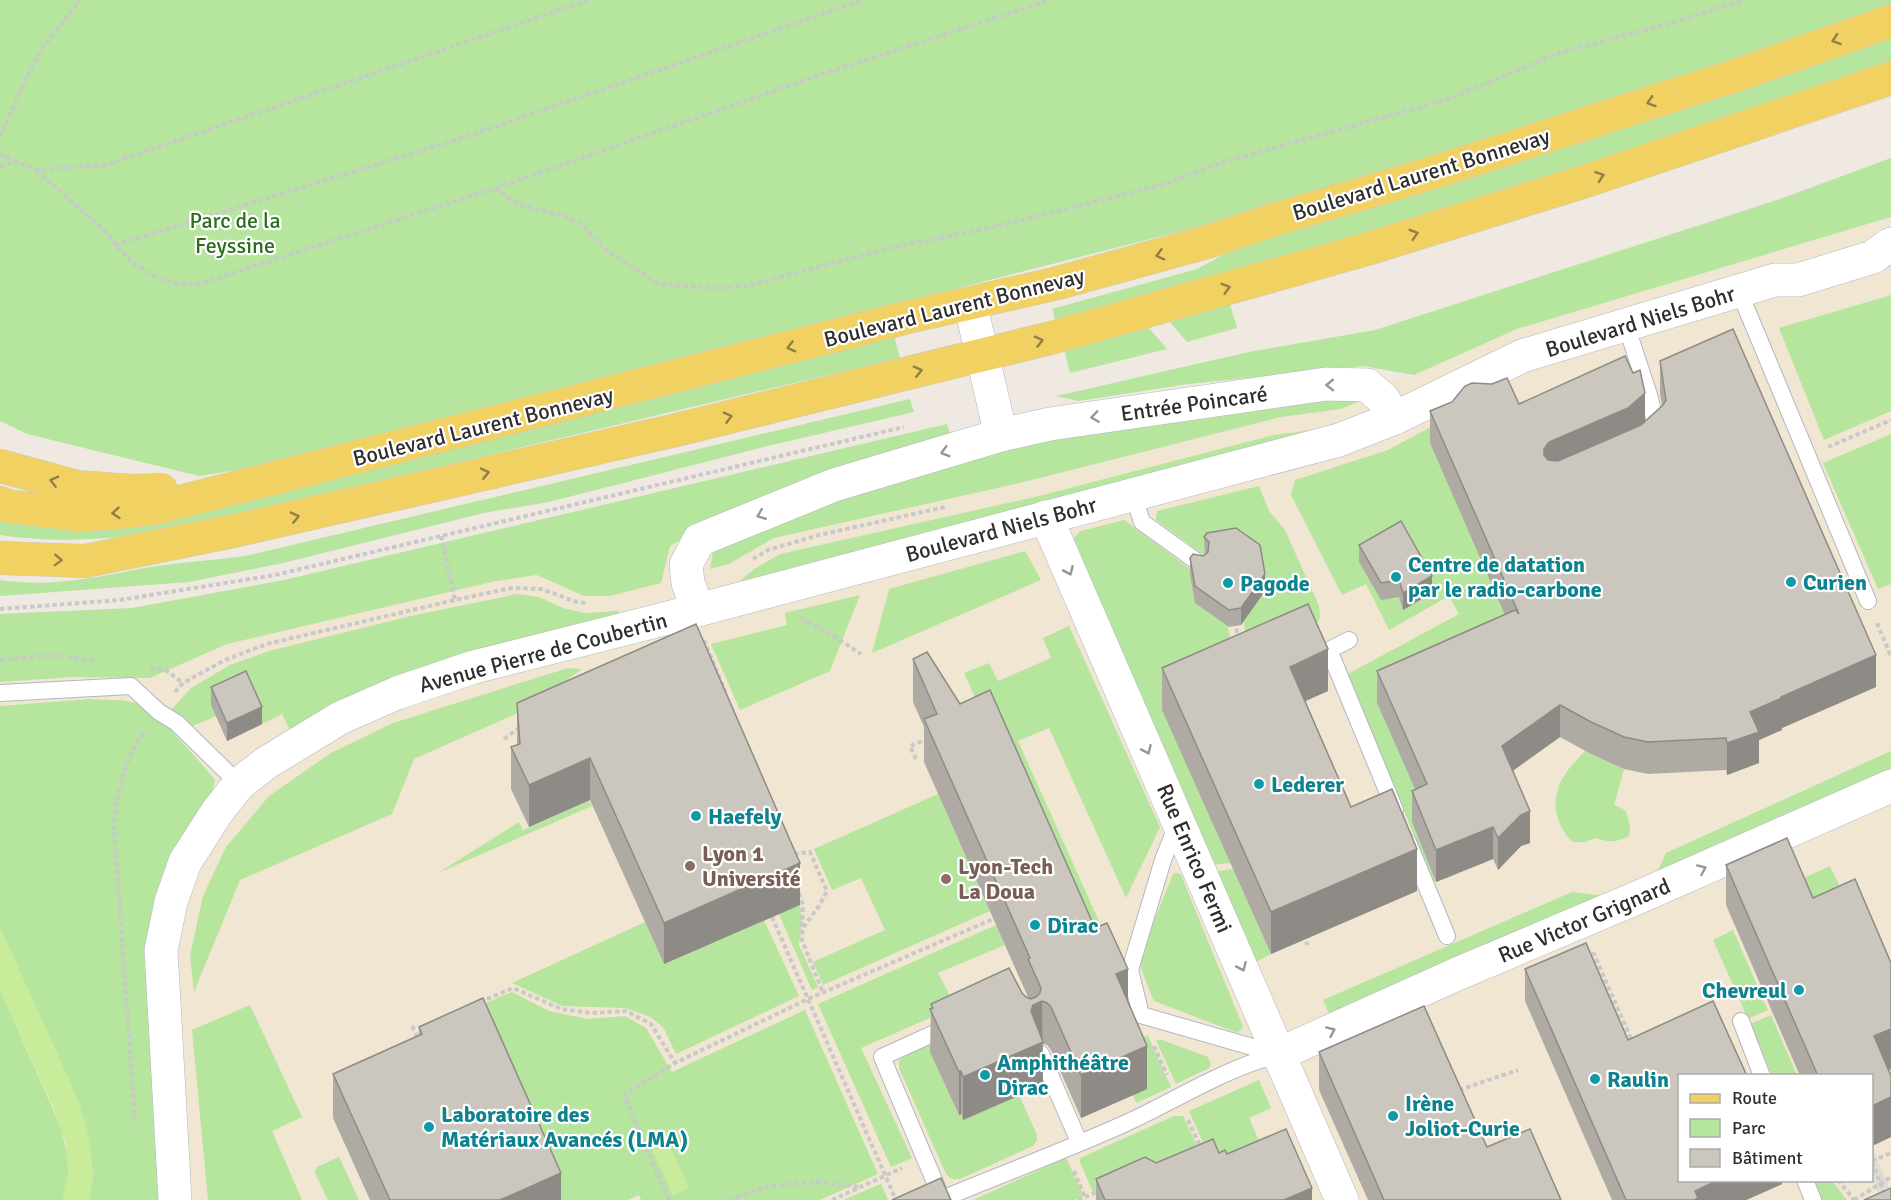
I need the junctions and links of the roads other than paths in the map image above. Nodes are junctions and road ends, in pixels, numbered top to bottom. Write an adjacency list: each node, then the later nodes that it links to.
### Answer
1 (1891, 21): 5 (main road, Boulevard Laurent Bonnevay, one-way to 5)
2 (1891, 78): 7 (main road, Boulevard Laurent Bonnevay, one-way to 2)
3 (1891, 244): 4 (street, Boulevard Niels Bohr)
4 (1739, 291): 6 (street, Boulevard Niels Bohr); 18 (lane)
5 (970, 303): 7 (street); 12 (main road, Boulevard Laurent Bonnevay, one-way to 12)
6 (1626, 324): 8 (street, Boulevard Niels Bohr); 10 (lane)
7 (982, 356): 9 (street); 16 (main road, Boulevard Laurent Bonnevay, one-way to 7)
8 (1389, 408): 9 (street, Entrée Poincaré, one-way to 9); 13 (street, Boulevard Niels Bohr)
9 (1001, 435): 19 (street, Entrée Poincaré, one-way to 19)
10 (1641, 442)
11 (0, 466): 12 (main road, one-way to 11)
12 (235, 489): 14 (main road, Boulevard Laurent Bonnevay, one-way to 14)
13 (1132, 494): 15 (street, Boulevard Niels Bohr); 17 (lane)
14 (0, 503)
15 (1046, 518): 19 (street, Boulevard Niels Bohr); 24 (street, Rue Enrico Fermi, one-way to 24)
16 (0, 558)
17 (1198, 562)
18 (1868, 601)
19 (701, 625): 22 (street, Avenue Pierre de Coubertin)
20 (1350, 640): 25 (lane)
21 (0, 693): 22 (lane)
22 (239, 784): 34 (street, Avenue Pierre de Coubertin)
23 (1891, 786): 29 (street, Rue Victor Grignard, one-way to 23)
24 (1179, 821): 29 (street, Rue Enrico Fermi, one-way to 29); 29 (lane)
25 (1447, 936)
26 (963, 1020): 33 (lane)
27 (1741, 1021): 30 (lane)
28 (1041, 1054): 31 (lane)
29 (1277, 1055): 31 (lane); 35 (street, Rue Enrico Fermi)
30 (1761, 1074)
31 (1079, 1142): 33 (lane)
32 (1806, 1182): 36 (lane)
33 (942, 1199)
34 (175, 1200)
35 (1342, 1200)
36 (1813, 1200)

